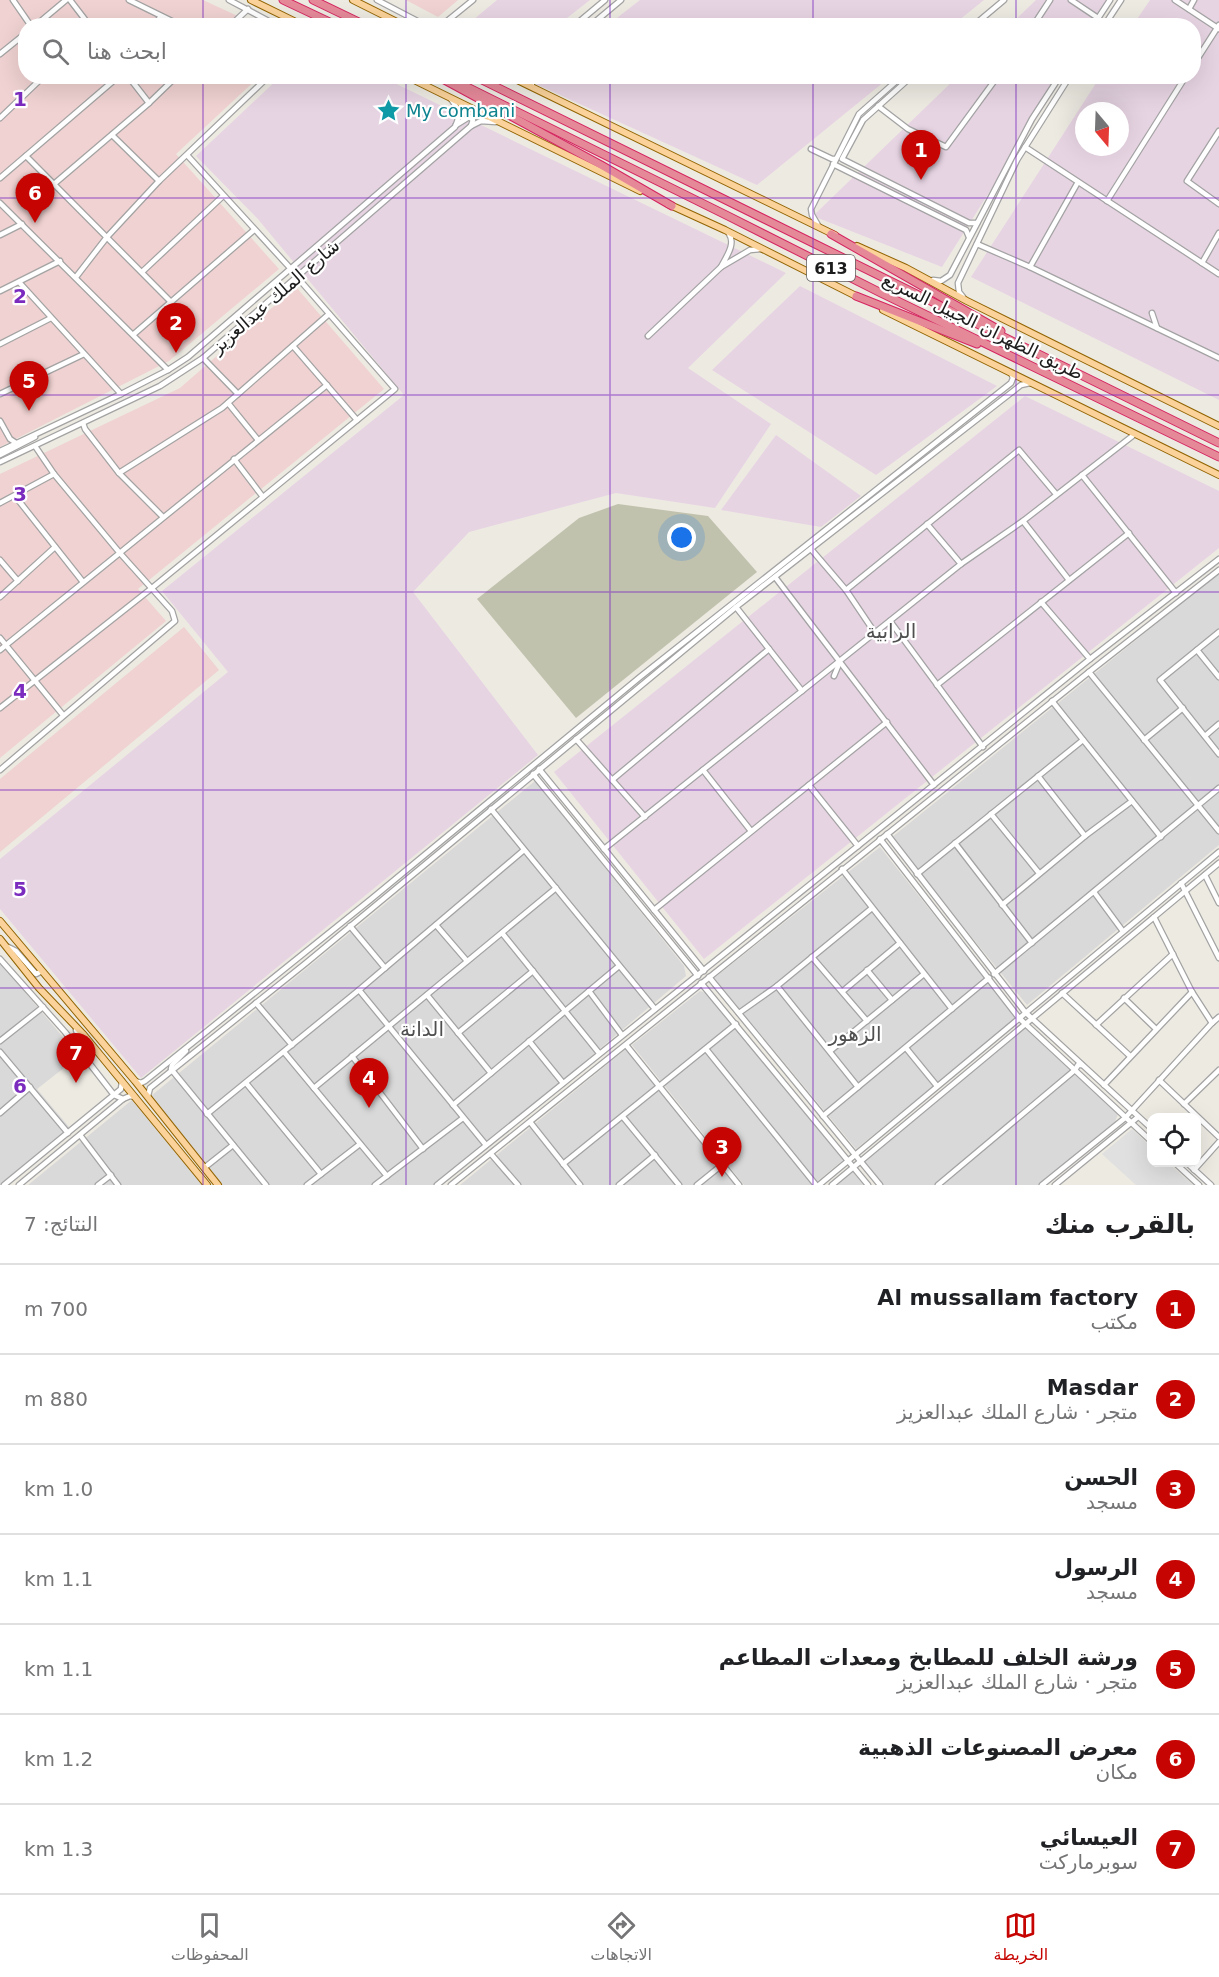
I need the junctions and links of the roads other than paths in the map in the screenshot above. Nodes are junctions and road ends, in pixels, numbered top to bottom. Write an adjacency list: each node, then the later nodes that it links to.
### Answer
1 (13, 0): 23 (street)
2 (68, 0): 24 (street); 25 (street)
3 (129, 0): 22 (street)
4 (229, 0): 20 (street)
5 (251, 0): 29 (main road)
6 (283, 0): 30 (highway)
7 (313, 0): 31 (highway)
8 (353, 0): 32 (main road)
9 (377, 0): 33 (street)
10 (473, 0): 34 (street)
11 (605, 0): 35 (street)
12 (621, 0): 36 (street)
13 (1004, 0): 37 (street)
14 (1050, 0): 38 (street)
15 (1071, 0): 39 (street)
16 (1110, 0): 39 (street)
17 (1121, 0): 40 (street)
18 (1175, 0): 21 (street)
19 (1194, 0): 21 (street)
20 (248, 9): 27 (street); 28 (street)
21 (1189, 9): 41 (street)
22 (161, 16): 26 (street)
23 (27, 18)
24 (44, 18)
25 (83, 18)
26 (165, 18)
27 (238, 18)
28 (264, 18)
29 (288, 18)
30 (321, 18)
31 (350, 18)
32 (389, 18)
33 (411, 18)
34 (451, 18)
35 (584, 18)
36 (600, 18)
37 (983, 18)
38 (1038, 18)
39 (1098, 18)
40 (1109, 18)
41 (1218, 27): 43 (street)
42 (18, 39): 44 (street)
43 (1201, 53)
44 (0, 54)
45 (36, 84): 67 (street)
46 (110, 84): 76 (street)
47 (135, 84): 64 (street)
48 (169, 84): 64 (street)
49 (261, 84): 75 (street)
50 (423, 84): 63 (main road, 613)
51 (452, 84): 86 (highway)
52 (461, 84): 127 (highway, طريق الظهران الجبيل السريع / 613)
53 (490, 84): 130 (highway, طريق الظهران الجبيل السريع / 613)
54 (524, 84): 62 (main road)
55 (531, 84): 62 (street)
56 (893, 84): 65 (street)
57 (903, 84): 66 (street)
58 (992, 84): 66 (street)
59 (1055, 84): 89 (street)
60 (1065, 84): 73 (street)
61 (1181, 84): 83 (street)
62 (536, 90): 91 (main road)
63 (450, 97): 68 (main road, 613); 69 (street)
64 (149, 103): 72 (street)
65 (871, 103): 66 (street); 77 (street)
66 (878, 106): 77 (street)
67 (0, 118)
68 (498, 122): 70 (street); 86 (main road, 613)
69 (455, 126): 70 (street); 105 (street, شارع الملك عبدالعزيز)
70 (471, 126): 109 (street, شارع الملك عبدالعزيز)
71 (1219, 131): 85 (street)
72 (112, 135): 79 (street); 81 (street)
73 (1025, 147): 80 (street); 99 (street)
74 (811, 149): 77 (street)
75 (187, 155): 79 (street); 82 (street)
76 (26, 156): 78 (street); 81 (street)
77 (837, 160): 87 (street); 88 (street); 91 (street)
78 (0, 178)
79 (159, 181): 97 (street)
80 (1078, 182): 83 (street); 104 (street)
81 (54, 184): 97 (street)
82 (223, 196): 92 (street); 106 (street)
83 (1107, 201): 102 (street)
84 (0, 202): 90 (street)
85 (1219, 204)
86 (672, 206): 93 (main road, 613)
87 (938, 207): 88 (street); 89 (street)
88 (926, 210): 98 (street)
89 (977, 223): 98 (street)
90 (22, 224): 96 (street); 101 (street)
91 (819, 227): 95 (main road)
92 (254, 230): 105 (street); 115 (street)
93 (725, 230): 100 (main road, 613); 103 (street)
94 (1219, 233): 102 (street)
95 (831, 234): 110 (main road); 130 (highway)
96 (0, 235)
97 (106, 237): 106 (street); 108 (street)
98 (969, 237): 110 (street)
99 (977, 244): 104 (street); 114 (street)
100 (764, 249): 103 (street); 113 (main road, 613)
101 (60, 261): 108 (street); 111 (street)
102 (1202, 263): 107 (street)
103 (721, 267): 121 (street)
104 (1030, 267): 119 (street)
105 (291, 269): 128 (street, شارع الملك عبدالعزيز)
106 (142, 272): 115 (street)
107 (1219, 274)
108 (76, 277): 120 (street)
109 (297, 277): 117 (street); 125 (street, شارع الملك عبدالعزيز)
110 (924, 278): 114 (main road)
111 (19, 282): 112 (street); 118 (street)
112 (0, 291)
113 (856, 296): 127 (highway); 129 (main road, 613)
114 (967, 301): 140 (main road)
115 (171, 302): 120 (street)
116 (1152, 313): 119 (street)
117 (329, 315): 123 (street); 137 (street)
118 (51, 318): 122 (street); 124 (street)
119 (1157, 328): 126 (street)
120 (134, 334): 128 (street)
121 (648, 336)
122 (0, 344)
123 (292, 346): 132 (street); 135 (street)
124 (84, 354): 133 (street); 134 (street)
125 (202, 358): 135 (street); 139 (street, شارع الملك عبدالعزيز)
126 (1219, 358)
127 (1033, 366): 148 (highway, طريق الظهران الجبيل السريع / 613)
128 (168, 370): 134 (street, شارع الملك عبدالعزيز)
129 (1010, 371): 131 (main road, 613); 208 (street)
130 (1074, 371): 145 (highway, طريق الظهران الجبيل السريع / 613)
131 (1034, 383): 142 (main road, 613); 164 (street)
132 (327, 385): 137 (street); 143 (street)
133 (0, 394)
134 (121, 394): 141 (street, شارع الملك عبدالعزيز)
135 (238, 394): 136 (street)
136 (228, 403): 143 (street); 151 (street)
137 (357, 420): 157 (street)
138 (0, 421): 144 (street)
139 (83, 423): 146 (street, شارع الملك عبدالعزيز); 151 (street)
140 (1219, 426)
141 (42, 432): 144 (street, شارع الملك عبدالعزيز); 147 (street)
142 (1135, 434): 153 (street); 154 (main road, 613)
143 (258, 440): 149 (street)
144 (19, 442): 147 (street, شارع الملك عبدالعزيز)
145 (1219, 442)
146 (35, 446): 150 (street, شارع الملك عبدالعزيز); 152 (street)
147 (0, 453)
148 (1219, 458)
149 (234, 459): 157 (street); 159 (street)
150 (0, 462)
151 (119, 473): 159 (street)
152 (54, 474): 156 (street); 165 (street)
153 (1082, 475): 155 (street); 162 (street)
154 (1219, 475)
155 (1056, 494): 160 (street); 161 (street)
156 (15, 496): 158 (street); 163 (street)
157 (263, 497): 174 (street)
158 (0, 503)
159 (163, 517): 165 (street)
160 (1023, 521): 168 (street); 171 (street)
161 (927, 524): 168 (street); 175 (street)
162 (1129, 533): 171 (street); 176 (street)
163 (55, 547): 172 (street); 173 (street)
164 (811, 549): 170 (street); 175 (street)
165 (119, 552): 173 (street); 174 (street)
166 (1219, 559): 176 (street)
167 (0, 560): 172 (street)
168 (961, 564): 180 (street)
169 (1219, 570): 190 (street)
170 (775, 577): 179 (street); 189 (street)
171 (1069, 580): 178 (street)
172 (18, 581): 177 (street)
173 (82, 582): 184 (street)
174 (152, 588): 193 (street); 199 (street)
175 (846, 590): 182 (street)
176 (1176, 593): 188 (street)
177 (0, 597)
178 (1041, 602): 188 (street); 194 (street)
179 (736, 607): 185 (street); 203 (street)
180 (890, 621): 182 (street); 194 (street)
181 (1219, 632): 187 (street)
182 (875, 633): 189 (street)
183 (0, 638): 184 (street)
184 (6, 646): 186 (street); 193 (street)
185 (769, 649): 195 (street); 213 (street)
186 (0, 650)
187 (1197, 650): 192 (street); 198 (street)
188 (1090, 659): 206 (street)
189 (840, 661): 191 (street); 195 (street); 200 (street)
190 (1089, 672): 196 (street); 205 (street)
191 (834, 676)
192 (1219, 676)
193 (35, 681): 197 (street); 199 (street)
194 (937, 685): 206 (street)
195 (802, 691): 210 (street)
196 (1052, 701): 204 (street); 224 (street)
197 (0, 708)
198 (1183, 708): 202 (street); 205 (street)
199 (63, 715): 209 (street)
200 (887, 722): 214 (street); 215 (street)
201 (1219, 724): 202 (street)
202 (1205, 735): 207 (street)
203 (576, 739): 211 (street); 213 (street)
204 (1083, 740): 212 (street); 217 (street)
205 (1144, 740): 218 (street)
206 (983, 747): 215 (street)
207 (1219, 754)
208 (529, 768): 211 (street); 302 (street)
209 (0, 770)
210 (704, 770): 221 (street); 222 (street)
211 (536, 772): 219 (street); 230 (street); 267 (street)
212 (1038, 776): 220 (street); 225 (street)
213 (612, 780): 221 (street)
214 (809, 785): 222 (street); 229 (street)
215 (934, 785): 229 (street)
216 (1219, 789): 218 (street)
217 (1132, 801): 225 (street); 226 (street)
218 (1198, 806): 223 (street); 226 (street)
219 (491, 809): 231 (street); 249 (street)
220 (991, 814): 228 (street); 235 (street)
221 (645, 817): 230 (street)
222 (751, 831): 245 (street)
223 (1219, 831)
224 (887, 834): 227 (street); 236 (street)
225 (1085, 836): 235 (street)
226 (1161, 837): 240 (street)
227 (880, 839): 234 (street); 268 (street)
228 (955, 843): 236 (street); 243 (street)
229 (858, 846): 265 (street)
230 (604, 849): 245 (street)
231 (524, 850): 239 (street); 248 (street)
232 (1219, 852): 238 (street)
233 (1219, 863): 237 (street)
234 (842, 869): 244 (street); 269 (street)
235 (1039, 873): 243 (street)
236 (917, 874): 268 (street)
237 (1205, 875): 241 (street); 242 (street)
238 (1181, 883): 241 (street); 250 (street)
239 (556, 888): 251 (street); 260 (street)
240 (1094, 892): 250 (street); 254 (street)
241 (1185, 892): 246 (street); 257 (street)
242 (1219, 903)
243 (1002, 905): 254 (street)
244 (872, 908): 253 (street); 256 (street)
245 (654, 910): 265 (street)
246 (1154, 917): 255 (street); 276 (street)
247 (0, 921): 263 (main road)
248 (436, 925): 259 (street); 261 (street)
249 (350, 926): 261 (street); 280 (street)
250 (1122, 930): 285 (street)
251 (502, 933): 259 (street); 264 (street)
252 (2, 943): 263 (street); 292 (main road)
253 (900, 943): 262 (street); 266 (street)
254 (1032, 943): 268 (street)
255 (1173, 954): 275 (street); 278 (street)
256 (812, 957): 271 (street); 274 (street)
257 (1219, 958)
258 (0, 959): 281 (street)
259 (467, 961): 277 (street)
260 (619, 966): 273 (street); 282 (street)
261 (385, 968): 272 (street)
262 (867, 970): 274 (street); 279 (street)
263 (42, 971): 324 (main road)
264 (532, 971): 284 (street); 298 (street)
265 (704, 971): 267 (street)
266 (924, 974): 279 (street); 283 (street)
267 (698, 976): 282 (street)
268 (992, 976): 283 (street); 285 (street); 288 (street)
269 (709, 977): 270 (street); 286 (street)
270 (701, 983): 293 (street); 304 (street)
271 (777, 986): 286 (street); 307 (street)
272 (359, 990): 296 (street); 303 (street)
273 (589, 991): 284 (street); 299 (street)
274 (843, 991): 290 (street)
275 (1192, 992): 291 (street); 297 (street)
276 (1062, 993): 289 (street); 295 (street)
277 (427, 994): 296 (street); 298 (street)
278 (1124, 998): 295 (street); 297 (street)
279 (892, 1000): 290 (street)
280 (256, 1003): 303 (street); 317 (street)
281 (43, 1006): 300 (street); 315 (street)
282 (655, 1009): 299 (street)
283 (952, 1009): 306 (street)
284 (565, 1011): 301 (street); 310 (street)
285 (1026, 1012): 288 (street); 289 (street)
286 (739, 1013): 342 (street)
287 (1219, 1017): 291 (street)
288 (1019, 1018): 294 (street); 328 (street)
289 (1033, 1018): 294 (street); 316 (street)
290 (867, 1021): 307 (street)
291 (1212, 1023): 323 (street)
292 (74, 1024): 315 (street); 322 (main road)
293 (736, 1024): 305 (street); 364 (street)
294 (1026, 1024): 318 (street); 365 (street)
295 (1096, 1024): 312 (street)
296 (389, 1026): 311 (street); 338 (street)
297 (1156, 1029): 312 (street)
298 (458, 1033): 320 (street)
299 (622, 1035): 310 (street)
300 (0, 1041)
301 (529, 1041): 320 (street); 326 (street)
302 (192, 1043): 317 (street); 324 (street)
303 (292, 1045): 309 (street)
304 (626, 1045): 313 (street); 330 (street)
305 (706, 1048): 330 (street); 394 (street)
306 (906, 1048): 328 (street); 331 (street)
307 (830, 1051): 331 (street)
308 (0, 1052): 329 (street)
309 (284, 1052): 325 (street); 332 (street)
310 (599, 1053): 313 (street); 314 (street)
311 (352, 1056): 332 (street); 359 (street)
312 (1130, 1056): 327 (street)
313 (605, 1061): 321 (street)
314 (586, 1064): 321 (street); 326 (street)
315 (90, 1065): 333 (street)
316 (1083, 1065): 318 (street); 327 (street)
317 (172, 1070): 334 (street); 341 (street)
318 (1075, 1070): 346 (street); 398 (street)
319 (1219, 1070): 337 (street)
320 (491, 1073): 338 (street)
321 (589, 1074): 347 (street)
322 (121, 1079): 333 (street); 336 (main road)
323 (1159, 1080): 337 (street); 339 (street)
324 (135, 1081): 334 (main road)
325 (246, 1083): 341 (street); 373 (street)
326 (562, 1083): 357 (street)
327 (1104, 1085): 339 (street)
328 (937, 1086): 363 (street)
329 (30, 1087): 340 (street); 350 (street)
330 (660, 1087): 343 (street); 367 (street)
331 (858, 1087): 342 (street)
332 (314, 1088): 355 (street)
333 (114, 1095): 335 (street); 350 (street)
334 (149, 1098): 371 (main road)
335 (123, 1099): 336 (street); 351 (street)
336 (138, 1099): 381 (main road)
337 (1184, 1104): 352 (street)
338 (453, 1105): 345 (street)
339 (1131, 1110): 344 (street); 346 (street)
340 (0, 1113)
341 (207, 1114): 356 (street)
342 (823, 1116): 363 (street)
343 (623, 1117): 362 (street); 366 (street)
344 (1138, 1117): 348 (street); 349 (street)
345 (463, 1118): 357 (street); 359 (street)
346 (1125, 1118): 348 (street); 399 (street)
347 (530, 1122): 361 (street); 366 (street)
348 (1131, 1124): 353 (street); 358 (street)
349 (1147, 1125)
350 (68, 1133): 377 (street)
351 (80, 1135): 374 (street); 378 (street)
352 (1219, 1137)
353 (1147, 1138)
354 (1219, 1143): 372 (street)
355 (360, 1144): 373 (street); 375 (street)
356 (233, 1145): 371 (street); 383 (street)
357 (486, 1145): 386 (street)
358 (1105, 1145): 360 (street); 400 (street)
359 (423, 1149): 375 (street)
360 (1111, 1151)
361 (491, 1154): 376 (street); 387 (street)
362 (655, 1155): 390 (street); 391 (street)
363 (855, 1155): 364 (street); 365 (street)
364 (848, 1161): 368 (street); 394 (street)
365 (861, 1161): 368 (street); 397 (street)
366 (563, 1164): 389 (street)
367 (723, 1164): 392 (street); 393 (street)
368 (853, 1167): 395 (street); 396 (street)
369 (1179, 1167): 401 (street)
370 (1191, 1167): 372 (street)
371 (204, 1168): 382 (main road)
372 (1194, 1170): 402 (street)
373 (321, 1174): 384 (street)
374 (111, 1176): 379 (street); 380 (street)
375 (387, 1176): 385 (street)
376 (516, 1183): 388 (street)
377 (4, 1185)
378 (19, 1185)
379 (98, 1185)
380 (118, 1185)
381 (207, 1185)
382 (218, 1185)
383 (266, 1185)
384 (307, 1185)
385 (375, 1185)
386 (437, 1185)
387 (451, 1185)
388 (508, 1185)
389 (580, 1185)
390 (619, 1185)
391 (678, 1185)
392 (697, 1185)
393 (739, 1185)
394 (819, 1185)
395 (832, 1185)
396 (868, 1185)
397 (880, 1185)
398 (938, 1185)
399 (1042, 1185)
400 (1055, 1185)
401 (1199, 1185)
402 (1211, 1185)

